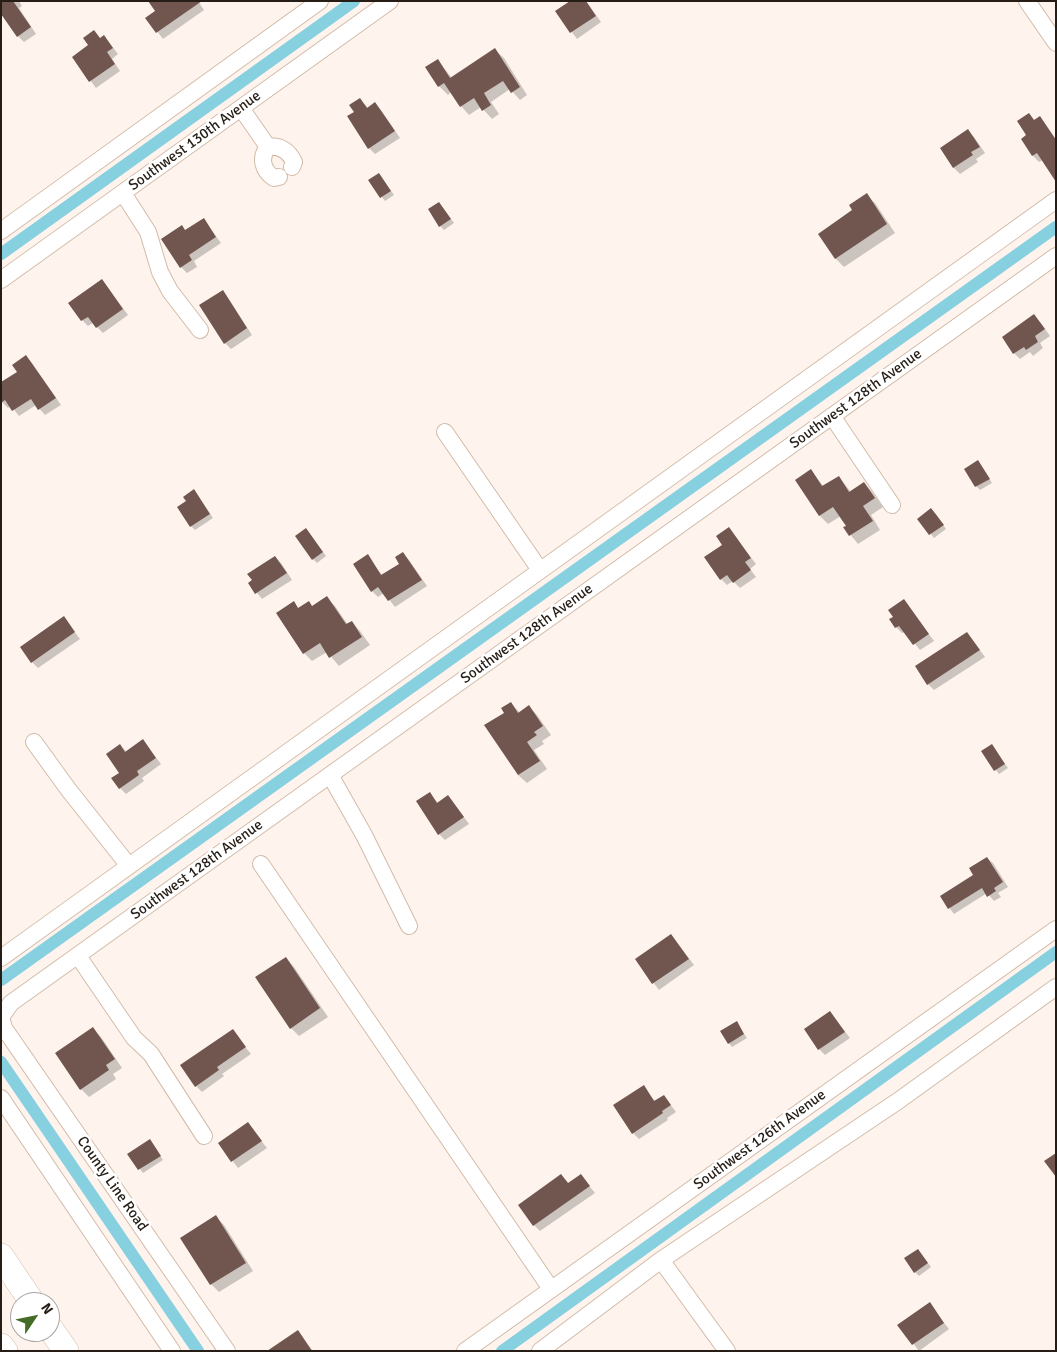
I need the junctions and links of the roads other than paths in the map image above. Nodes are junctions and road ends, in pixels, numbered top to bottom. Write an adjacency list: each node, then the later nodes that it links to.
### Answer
1 (320, 1): 11 (street)
2 (390, 1): 5 (street, Southwest 130th Avenue)
3 (1027, 1): 4 (street)
4 (1056, 44)
5 (241, 108): 6 (street); 9 (street, Southwest 130th Avenue)
6 (268, 147): 7 (street); 8 (street)
7 (292, 167)
8 (279, 177)
9 (122, 193): 13 (street, Southwest 130th Avenue); 14 (street)
10 (1056, 200): 18 (street)
11 (1, 231)
12 (1056, 256): 15 (street, Southwest 128th Avenue)
13 (1, 280)
14 (200, 330)
15 (832, 416): 17 (street); 20 (street, Southwest 128th Avenue)
16 (445, 432): 18 (street)
17 (892, 504)
18 (540, 570): 22 (street)
19 (34, 742): 22 (street)
20 (330, 775): 23 (street); 25 (street, Southwest 128th Avenue)
21 (261, 864): 33 (street)
22 (129, 866): 26 (street)
23 (409, 926)
24 (1056, 929): 33 (street, Southwest 126th Avenue)
25 (78, 956): 28 (street, Southwest 128th Avenue); 30 (street)
26 (1, 958)
27 (1056, 987): 32 (street)
28 (1, 1016): 38 (street, County Line Road)
29 (1, 1098): 37 (street)
30 (204, 1136)
31 (1, 1256): 34 (highway)
32 (661, 1260): 40 (street); 41 (street)
33 (551, 1289): 39 (street, Southwest 126th Avenue)
34 (25, 1292)
35 (1, 1346): 36 (highway)
36 (5, 1351)
37 (172, 1351)
38 (227, 1351)
39 (465, 1351)
40 (540, 1351)
41 (727, 1351)

